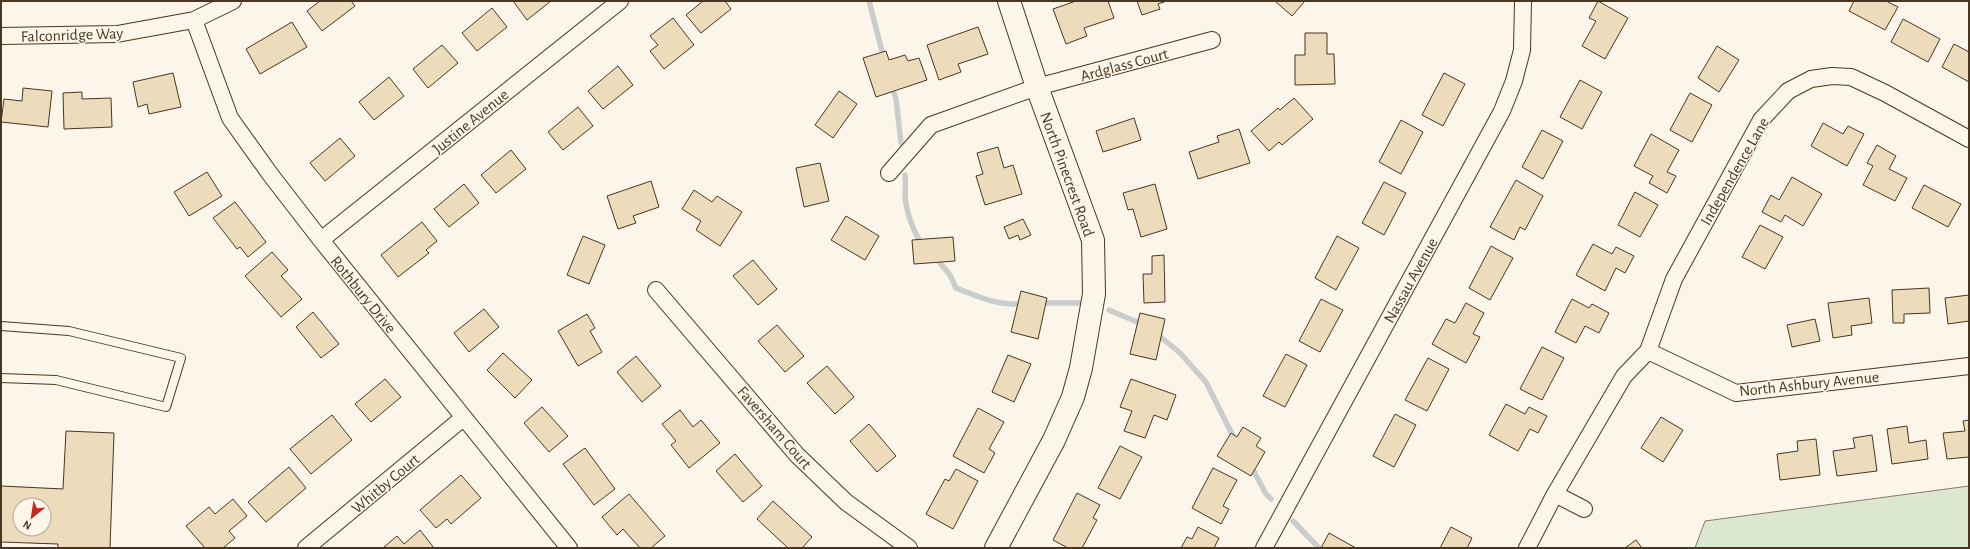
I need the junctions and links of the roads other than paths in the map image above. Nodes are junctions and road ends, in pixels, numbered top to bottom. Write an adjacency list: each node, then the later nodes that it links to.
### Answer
1 (233, 1): 5 (street, Falconridge Way)
2 (620, 1): 11 (street, Justine Avenue)
3 (1009, 1): 8 (street, North Pinecrest Road)
4 (1523, 1): 24 (street, Nassau Avenue)
5 (194, 20): 6 (street, Falconridge Way); 11 (street, Rothbury Drive)
6 (1, 36)
7 (1212, 40): 8 (street, Ardglass Court)
8 (1037, 87): 10 (street, Ardglass Court); 23 (street, North Pinecrest Road)
9 (1969, 139): 14 (street, Independence Lane)
10 (889, 173)
11 (321, 240): 17 (street, Rothbury Drive)
12 (656, 290): 22 (street, Faversham Court)
13 (1, 326): 16 (lane)
14 (1648, 352): 15 (street, North Ashbury Avenue); 18 (street)
15 (1969, 366)
16 (1, 378)
17 (463, 418): 20 (street, Whitby Court); 21 (street, Rothbury Drive)
18 (1555, 494): 19 (street); 25 (street)
19 (1584, 509)
20 (306, 548)
21 (569, 548)
22 (909, 548)
23 (996, 548)
24 (1264, 548)
25 (1527, 548)

